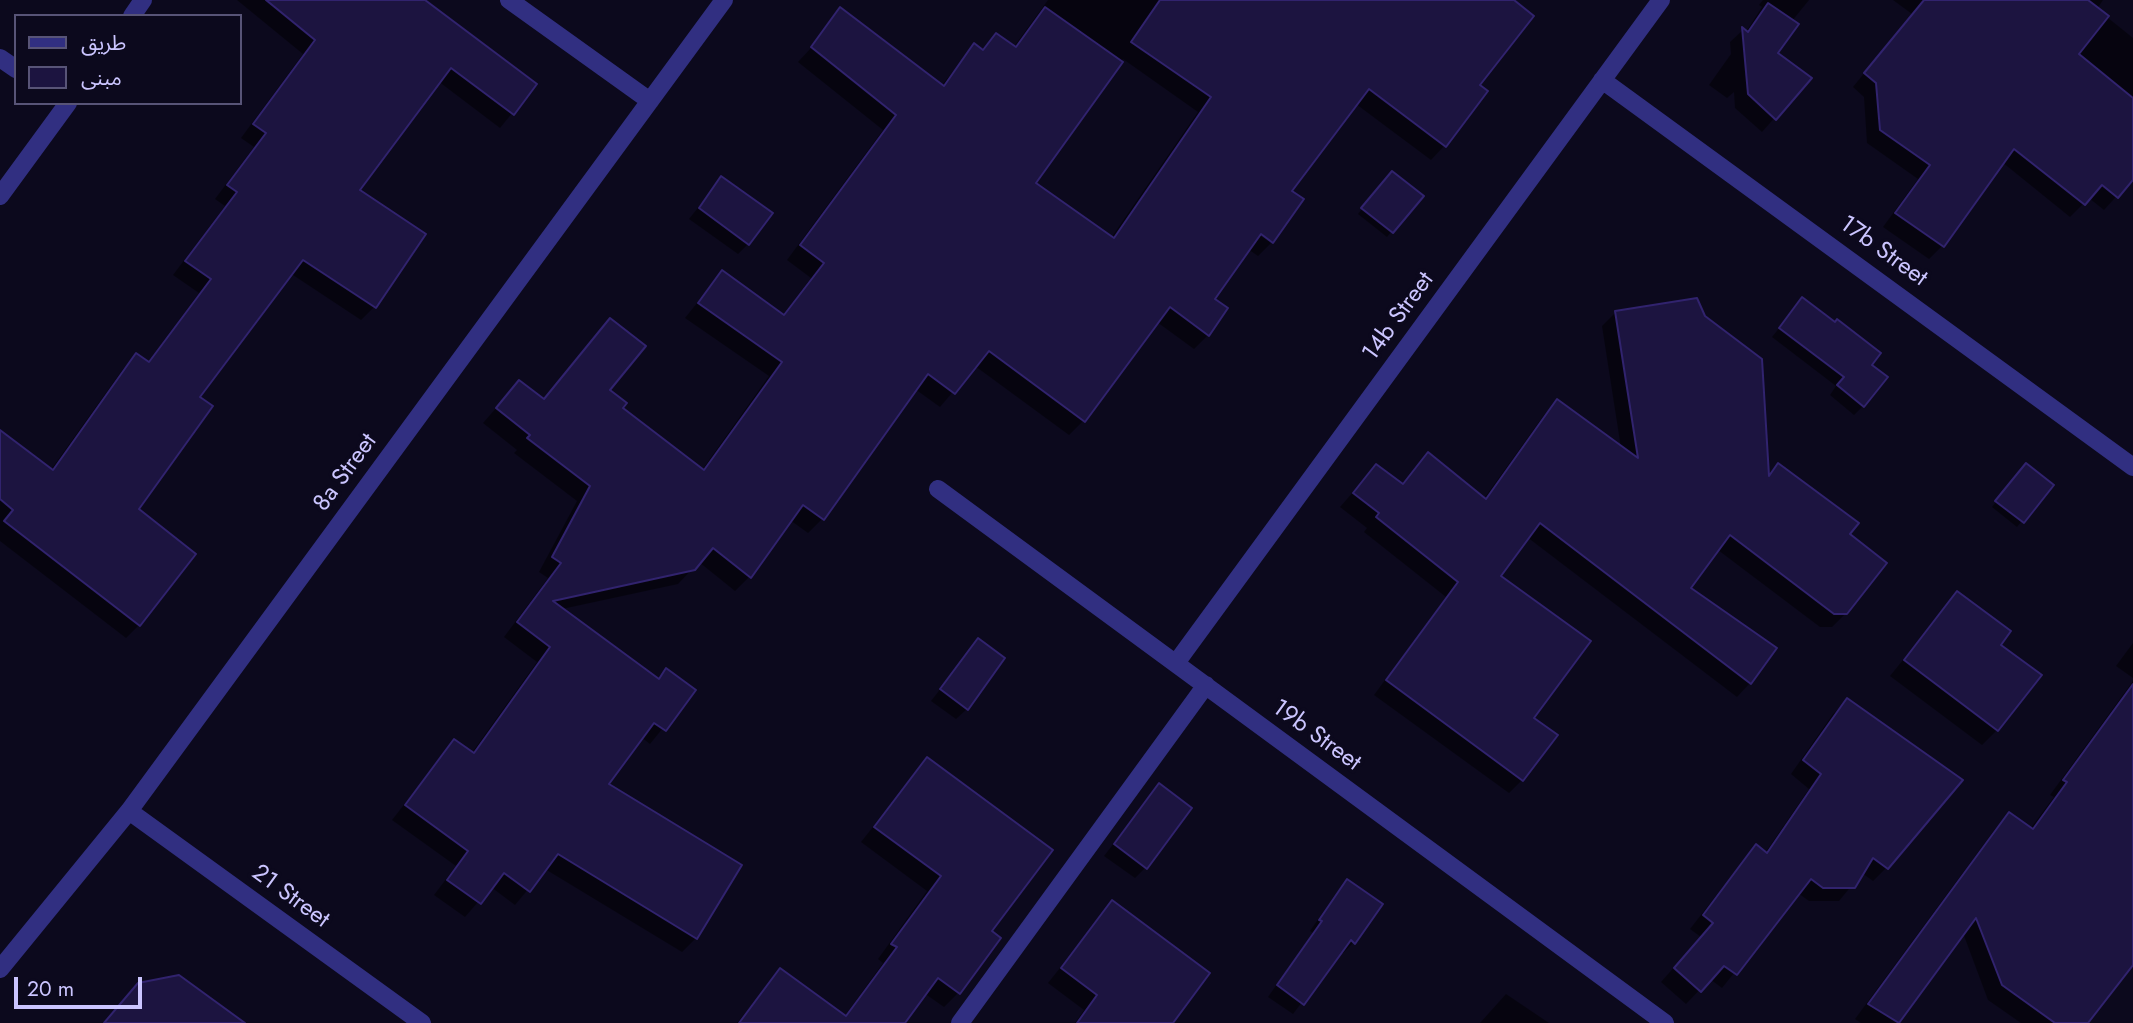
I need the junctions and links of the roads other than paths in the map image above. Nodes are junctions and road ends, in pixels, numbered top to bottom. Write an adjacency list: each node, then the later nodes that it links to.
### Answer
1 (509, 0): 5 (street)
2 (724, 0): 5 (street, 8a Street)
3 (1661, 0): 4 (street, 14b Street)
4 (1602, 80): 8 (street, 17b Street); 10 (street, 14b Street)
5 (650, 101): 12 (street, 8a Street)
6 (65, 105): 7 (street)
7 (0, 197)
8 (2133, 467)
9 (938, 489): 10 (street, 19b Street)
10 (1176, 663): 11 (street, 19b Street)
11 (1206, 685): 15 (street); 16 (street, 19b Street)
12 (129, 811): 13 (street, 8a Street); 14 (street, 21 Street)
13 (0, 969)
14 (422, 1023)
15 (960, 1023)
16 (1665, 1023)

